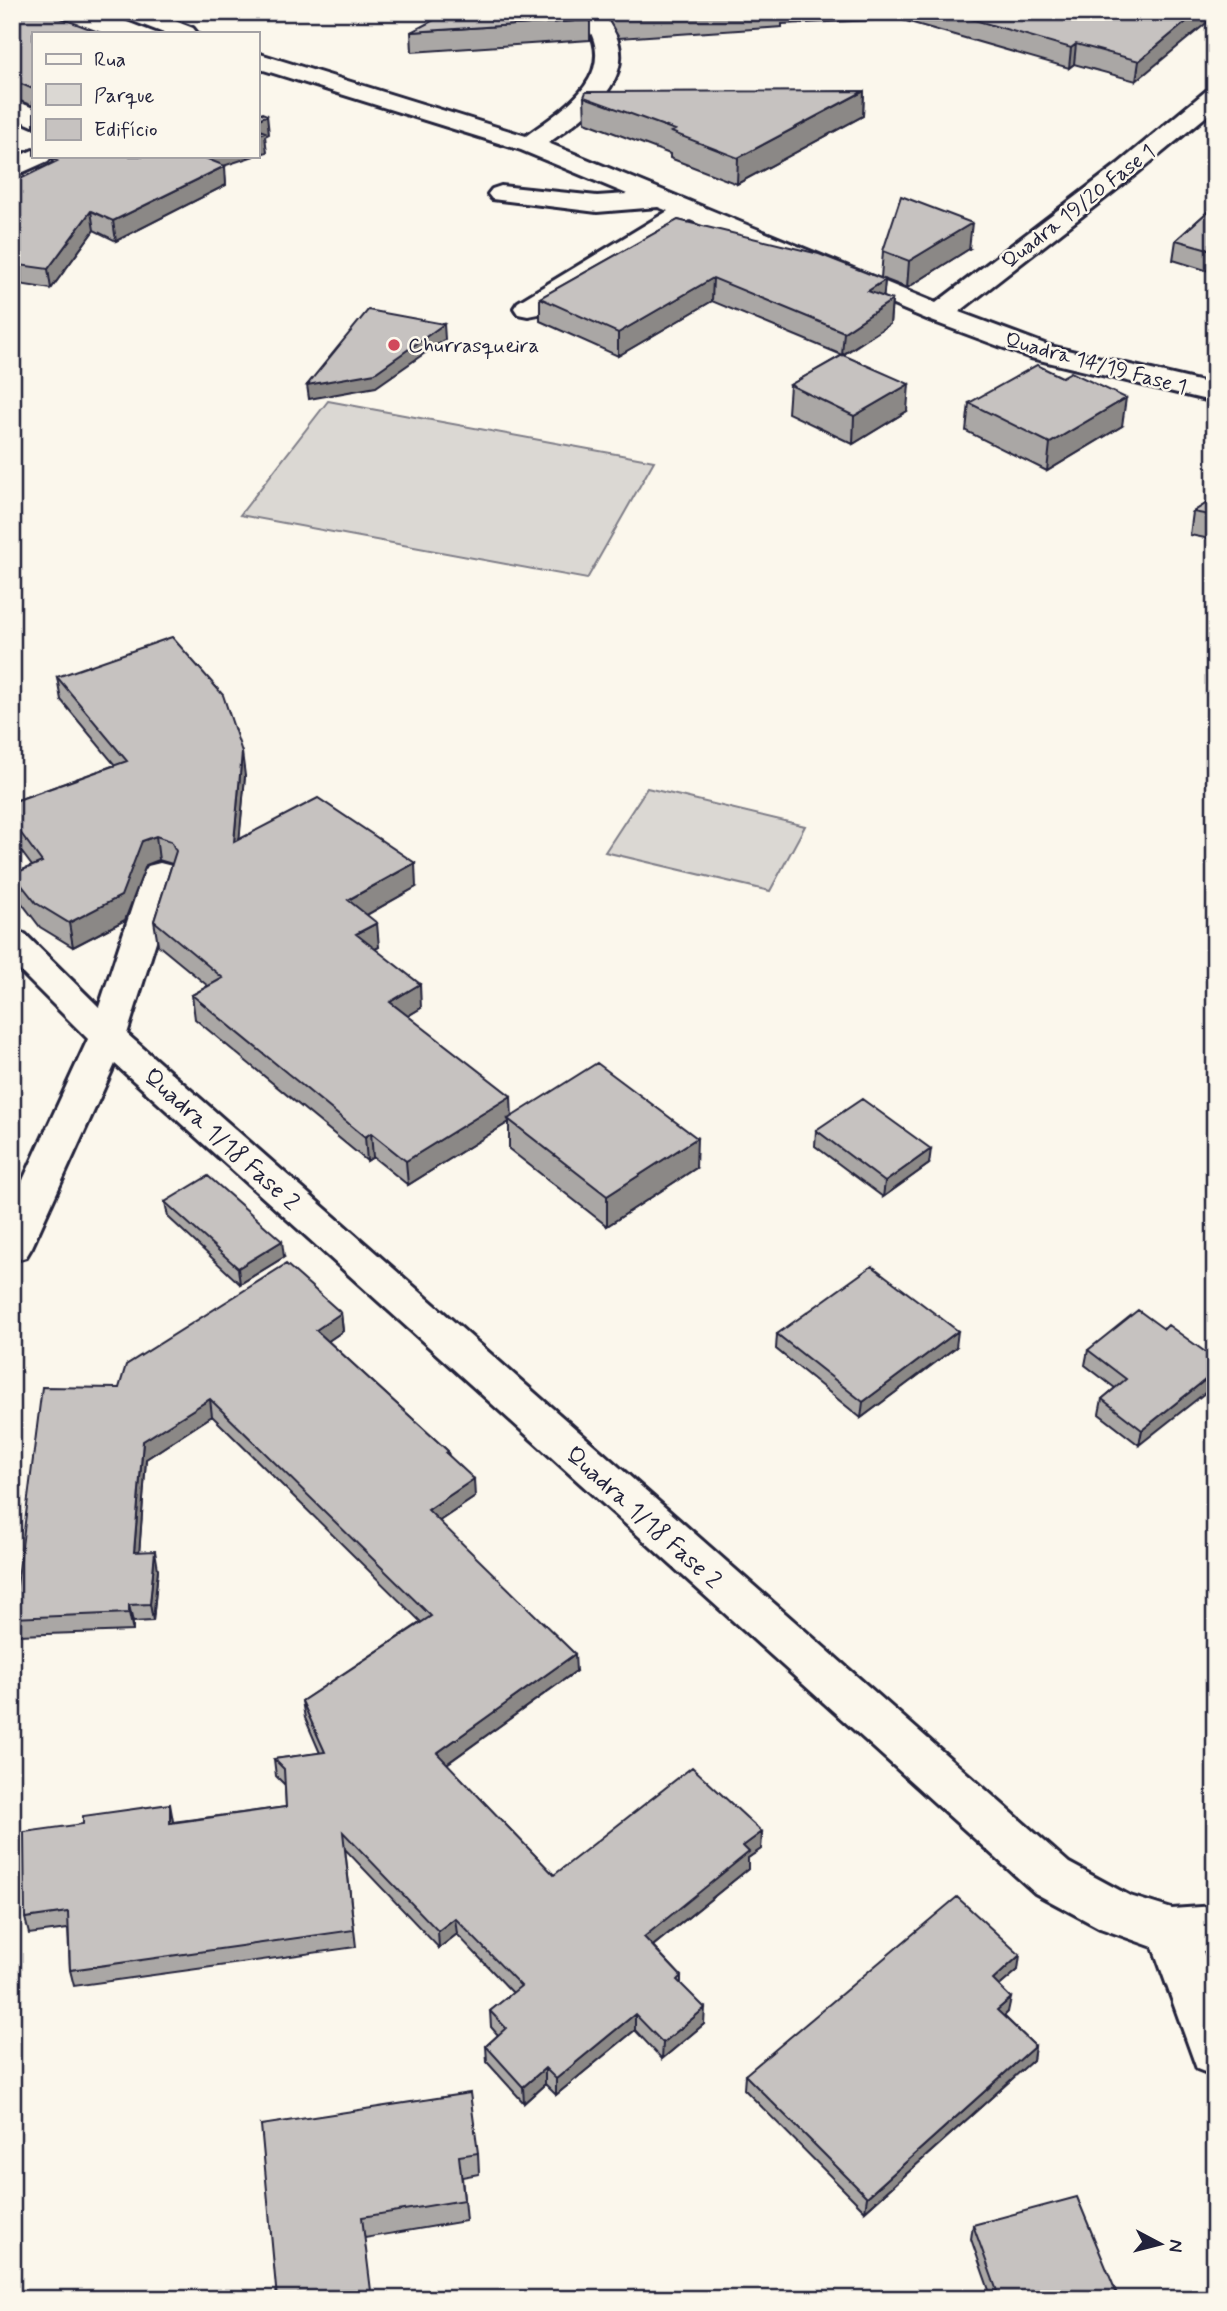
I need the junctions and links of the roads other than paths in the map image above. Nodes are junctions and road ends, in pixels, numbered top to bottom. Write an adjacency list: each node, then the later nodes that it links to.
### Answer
1 (130, 12): 3 (street)
2 (587, 12): 8 (street)
3 (182, 32)
4 (259, 61): 8 (street, Quadra 14/19 Fase 1)
5 (1215, 96): 15 (street, Quadra 19/20 Fase 1)
6 (12, 106): 7 (street)
7 (32, 117)
8 (530, 145): 12 (street, Quadra 14/19 Fase 1)
9 (35, 158): 10 (street)
10 (12, 169)
11 (501, 194): 12 (street)
12 (661, 199): 13 (street, Quadra 14/19 Fase 1)
13 (688, 210): 14 (street); 15 (street, Quadra 14/19 Fase 1)
14 (528, 308)
15 (939, 314): 16 (street, Quadra 14/19 Fase 1)
16 (1215, 394)
17 (160, 874): 19 (street)
18 (12, 942): 19 (street, Quadra 1/18 Fase 2)
19 (108, 1037): 20 (street); 21 (street, Quadra 1/18 Fase 2)
20 (12, 1247)
21 (1193, 1929): 22 (street)
22 (1215, 2053)

